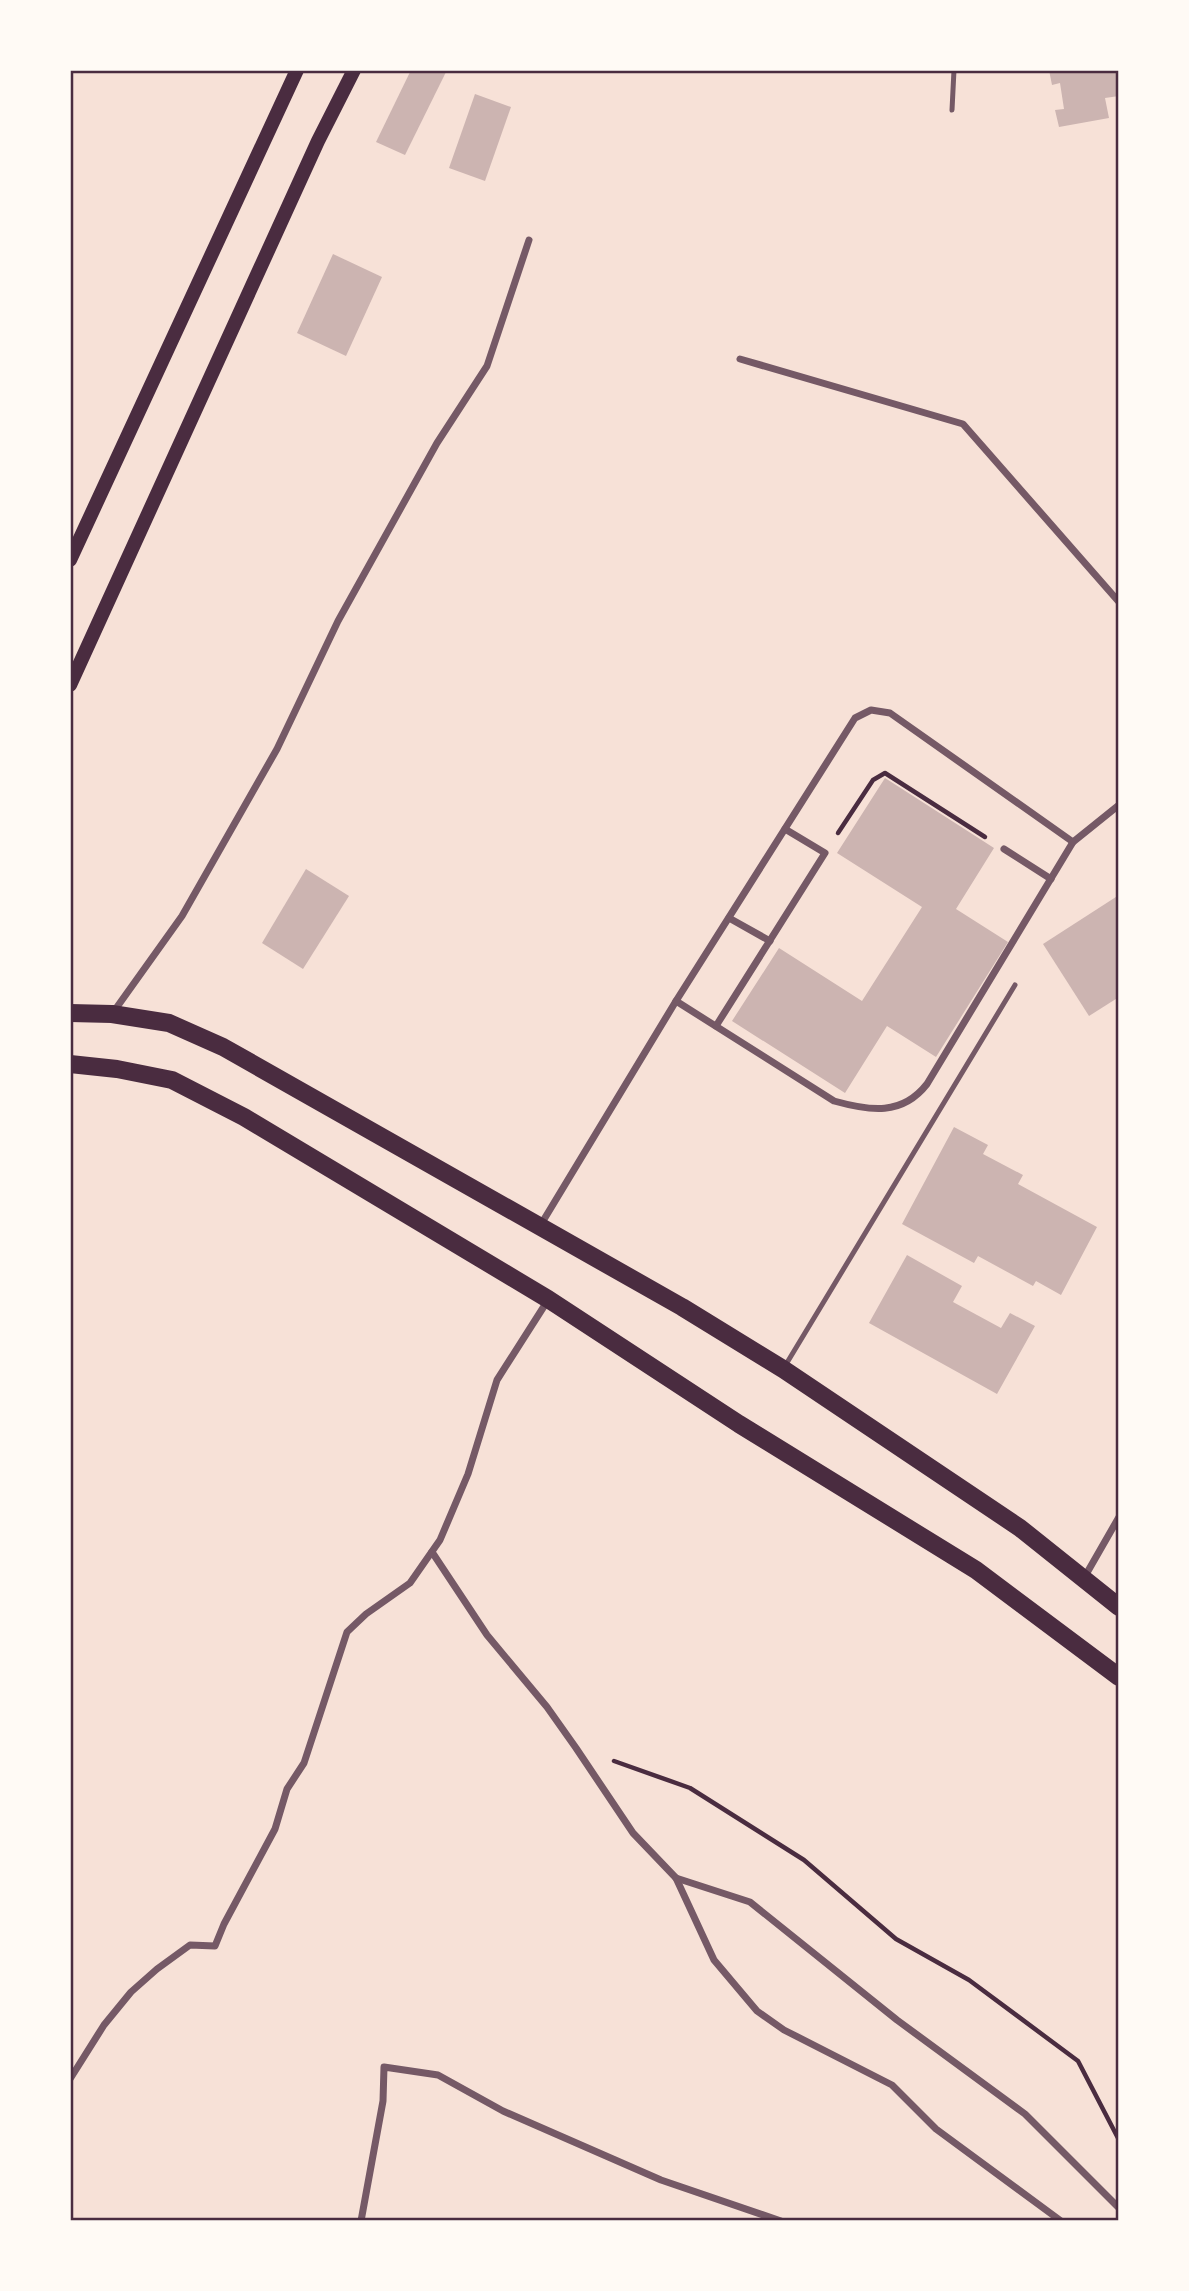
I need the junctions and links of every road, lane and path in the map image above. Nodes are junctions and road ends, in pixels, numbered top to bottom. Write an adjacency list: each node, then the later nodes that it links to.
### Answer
1 (297, 70): 7 (main road)
2 (354, 70): 9 (main road)
3 (954, 70): 4 (lane)
4 (952, 110)
5 (529, 240): 21 (street)
6 (740, 359): 8 (street)
7 (70, 560)
8 (1119, 602)
9 (70, 685)
10 (1119, 806): 12 (street)
11 (785, 829): 12 (street); 14 (street); 16 (street)
12 (1073, 842): 15 (street)
13 (1004, 849): 14 (path); 15 (street)
14 (825, 853): 17 (street)
15 (1051, 879): 22 (street)
16 (729, 918): 17 (street); 19 (street)
17 (769, 941): 22 (street)
18 (1015, 985): 26 (lane)
19 (676, 1002): 22 (street); 24 (street)
20 (70, 1013): 21 (main road)
21 (112, 1014): 24 (main road)
22 (716, 1026)
23 (70, 1064): 25 (main road)
24 (539, 1226): 26 (main road)
25 (548, 1299): 28 (street); 31 (main road)
26 (783, 1369): 29 (main road)
27 (1119, 1517): 29 (street)
28 (432, 1552): 32 (street); 34 (street)
29 (1084, 1579): 30 (main road)
30 (1119, 1607)
31 (1119, 1677)
32 (576, 1748): 33 (street); 35 (path)
33 (676, 1878): 36 (street); 39 (street)
34 (70, 2079)
35 (1119, 2140)
36 (1119, 2208)
37 (361, 2221): 38 (street)
38 (781, 2221)
39 (1061, 2221)

